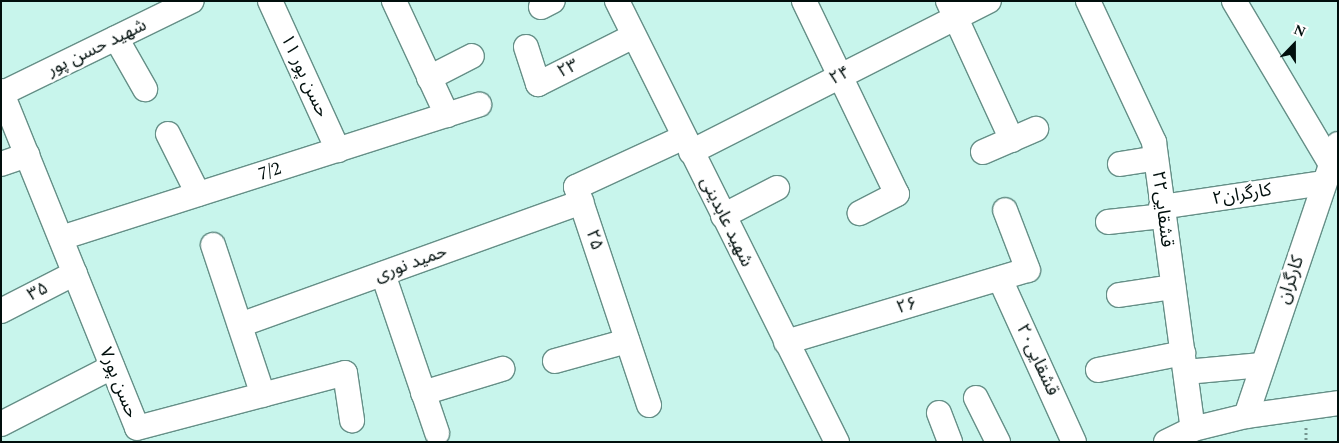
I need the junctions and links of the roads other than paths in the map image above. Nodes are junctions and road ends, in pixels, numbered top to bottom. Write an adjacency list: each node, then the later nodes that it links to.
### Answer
1 (270, 1): 24 (street, ۱۱ حسن پور)
2 (394, 1): 15 (street)
3 (617, 1): 10 (street, شهید عابدینی)
4 (804, 1): 14 (street)
5 (989, 1): 9 (street, ۲۴)
6 (1088, 1): 27 (street, ۲۲قشقایی)
7 (1234, 1): 28 (street)
8 (184, 3): 11 (street, شهید حسن پور)
9 (952, 10): 14 (street, ۲۴); 22 (street)
10 (634, 36): 12 (street, ۲۳); 23 (street, شهید عابدینی)
11 (116, 38): 16 (street); 17 (street, شهید حسن پور)
12 (526, 47)
13 (472, 56): 15 (street)
14 (840, 76): 23 (street, ۲۴); 36 (street)
15 (430, 78): 19 (street)
16 (145, 89)
17 (2, 93): 26 (street, حسن پور۷)
18 (479, 105): 19 (street, 7/2)
19 (447, 115): 24 (street, 7/2)
20 (1036, 130): 22 (street)
21 (168, 134): 32 (street)
22 (1012, 140): 25 (street)
23 (688, 144): 33 (street, ۲۵); 37 (street, شهید عابدینی)
24 (338, 150): 32 (street, 7/2)
25 (983, 152)
26 (27, 155): 29 (street); 39 (street, حسن پور۷)
27 (1156, 158): 30 (street); 35 (street, ۲۲قشقایی)
28 (1332, 162): 35 (street, کارگران۲); 52 (street, کارگران)
29 (1, 164)
30 (1120, 164)
31 (777, 188): 37 (street)
32 (198, 194): 39 (street, 7/2)
33 (581, 202): 42 (street, حمید نوری); 48 (street, ۲۵)
34 (1005, 210): 43 (street, ۲۶)
35 (1161, 212): 38 (street, کارگران۲); 44 (street, ۲۲قشقایی)
36 (860, 213)
37 (723, 216): 49 (street, شهید عابدینی)
38 (1108, 222)
39 (61, 238): 41 (street, حسن پور۷)
40 (213, 245): 47 (street)
41 (74, 273): 46 (street, ۳۵); 53 (street, حسن پور۷)
42 (382, 274): 47 (street, حمید نوری); 56 (street)
43 (1000, 279): 49 (street, ۲۶); 70 (street, ۲۰قشقایی)
44 (1173, 287): 45 (street); 51 (street, ۲۲قشقایی)
45 (1119, 295)
46 (1, 311)
47 (240, 325): 57 (street)
48 (627, 341): 50 (street); 60 (street, ۲۵)
49 (786, 342): 67 (street, شهید عابدینی)
50 (555, 361)
51 (1185, 362): 52 (street); 55 (street); 65 (street, ۲۲قشقایی)
52 (1262, 365): 62 (street, کارگران)
53 (112, 367): 57 (street, حسن پور۷); 64 (street)
54 (502, 369): 56 (street)
55 (1098, 370)
56 (423, 394): 66 (street)
57 (262, 395): 63 (street, حسن پور۷)
58 (976, 398): 69 (street)
59 (1338, 403): 62 (street)
60 (649, 405)
61 (939, 413): 68 (street)
62 (1246, 416): 65 (street)
63 (352, 420)
64 (1, 424)
65 (1193, 429): 71 (street)
66 (436, 432)
67 (837, 442)
68 (950, 442)
69 (998, 442)
70 (1074, 442)
71 (1166, 442)

